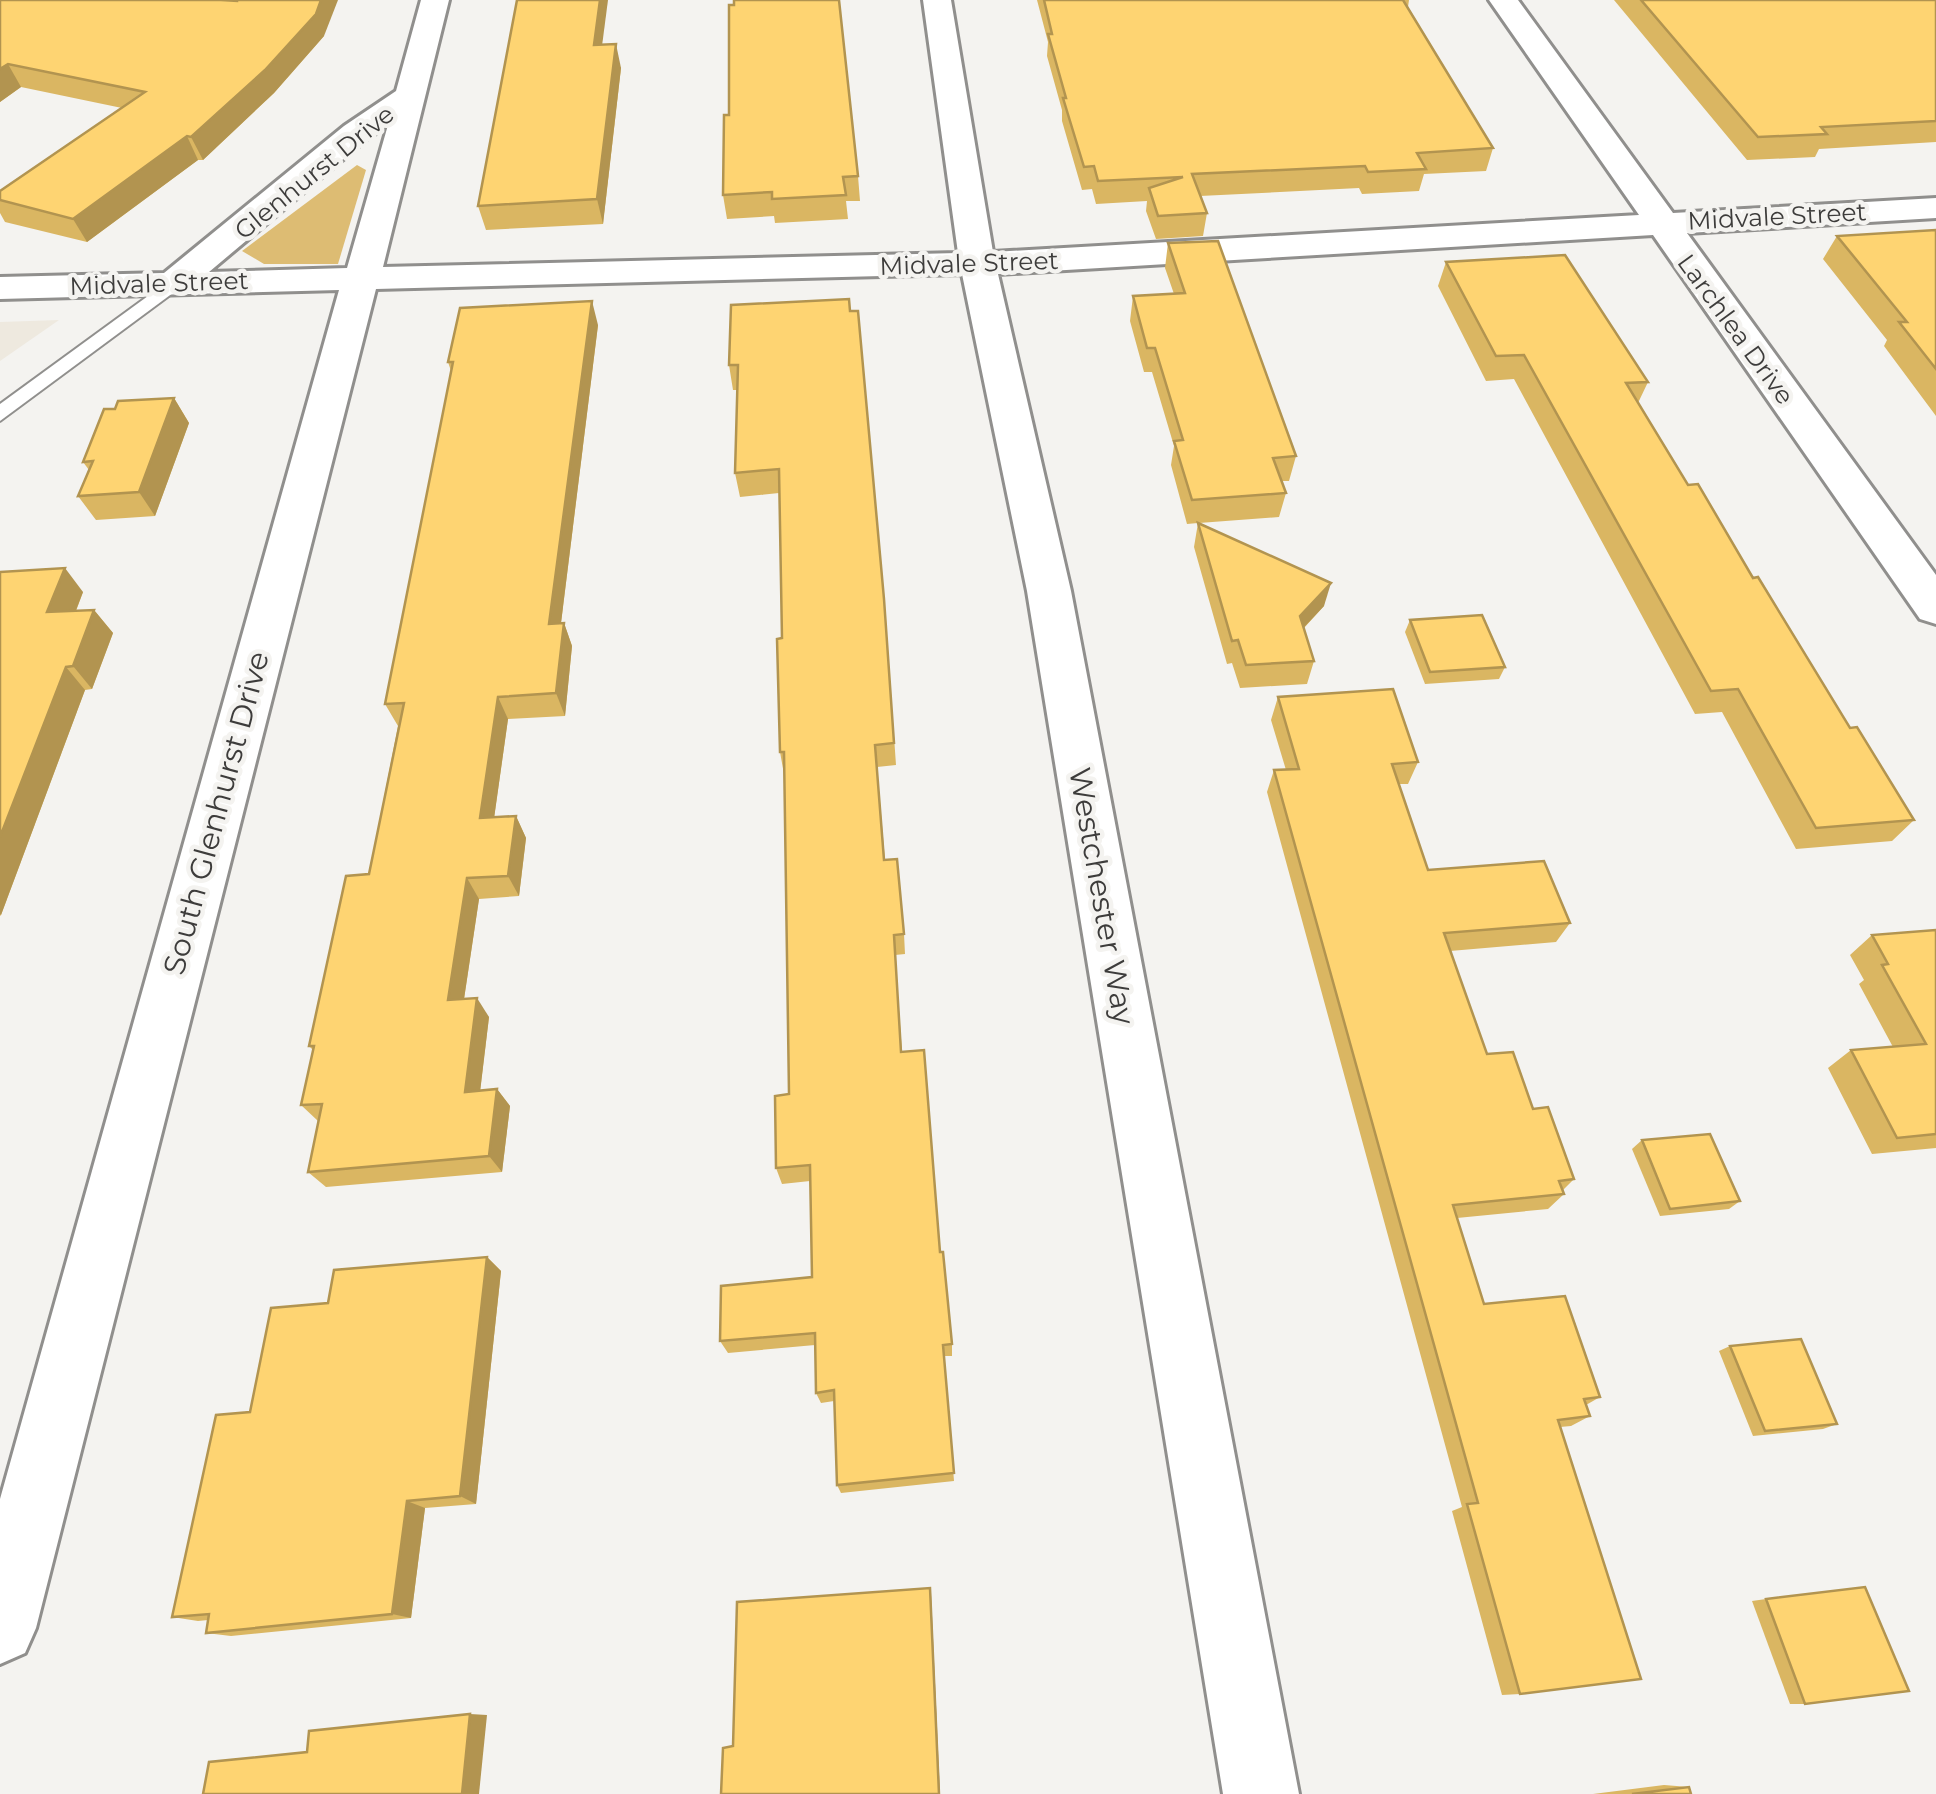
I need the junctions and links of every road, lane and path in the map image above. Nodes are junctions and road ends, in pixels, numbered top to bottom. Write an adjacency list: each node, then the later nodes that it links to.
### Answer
1 (435, 0): 4 (street, South Glenhurst Drive)
2 (937, 0): 7 (street, Westchester Way)
3 (1502, 0): 6 (street, Larchlea Drive)
4 (407, 98): 8 (street, South Glenhurst Drive); 9 (street, Glenhurst Drive)
5 (1936, 208): 6 (street, Midvale Street)
6 (1660, 223): 7 (street, Midvale Street); 12 (street, Larchlea Drive)
7 (978, 264): 8 (street, Midvale Street); 14 (street, Westchester Way)
8 (362, 278): 9 (street, Midvale Street); 13 (street, South Glenhurst Drive)
9 (174, 283): 10 (street, Midvale Street); 11 (lane)
10 (0, 288)
11 (0, 414)
12 (1936, 608)
13 (0, 1628)
14 (1261, 1794)

